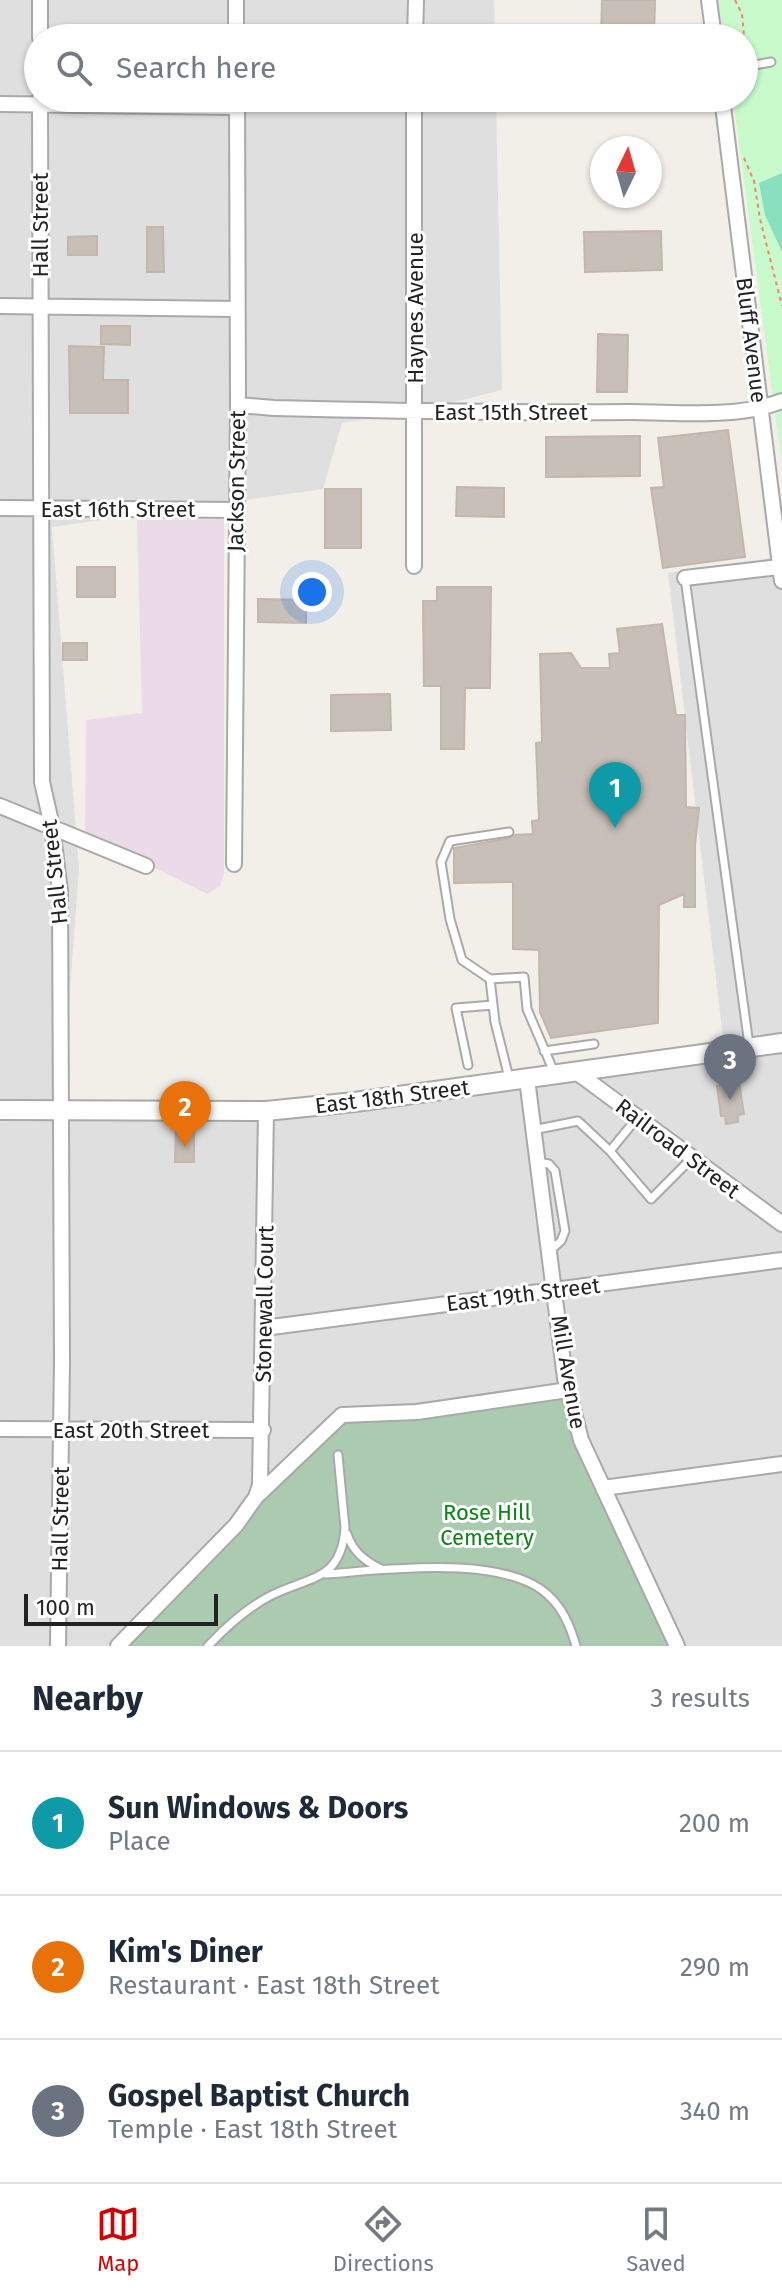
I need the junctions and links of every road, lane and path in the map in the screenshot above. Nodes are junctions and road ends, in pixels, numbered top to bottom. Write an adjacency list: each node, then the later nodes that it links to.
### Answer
1 (40, 0): 6 (street)
2 (236, 0): 7 (street)
3 (416, 0): 8 (street)
4 (709, 0): 9 (street)
5 (735, 0): 10 (path)
6 (40, 24)
7 (236, 24)
8 (415, 24)
9 (712, 24)
10 (743, 24)
11 (771, 62): 12 (lane)
12 (758, 64)
13 (24, 102): 14 (street)
14 (0, 104)
15 (40, 112): 22 (street, Hall Street)
16 (237, 112): 23 (street, Jackson Street)
17 (414, 112): 27 (street, Haynes Avenue)
18 (724, 112): 26 (street, Bluff Avenue)
19 (741, 151): 21 (path)
20 (0, 306): 22 (street)
21 (782, 306)
22 (41, 307): 23 (street); 29 (street, Hall Street)
23 (236, 309): 25 (street, Jackson Street)
24 (782, 401): 26 (street, East 15th Street)
25 (238, 405): 27 (street, East 15th Street); 30 (street, Jackson Street)
26 (761, 409): 27 (street, East 15th Street); 32 (street, Bluff Avenue)
27 (414, 412): 31 (street, Haynes Avenue)
28 (0, 508): 29 (street, East 16th Street)
29 (41, 508): 30 (street, East 16th Street); 35 (street, Hall Street)
30 (235, 510): 37 (street, Jackson Street)
31 (414, 566)
32 (781, 574): 33 (street)
33 (685, 578): 43 (lane)
34 (0, 806): 35 (street)
35 (52, 826): 38 (street); 50 (street, Hall Street)
36 (509, 832): 39 (lane)
37 (234, 864)
38 (146, 866)
39 (490, 979): 40 (lane); 44 (lane)
40 (493, 1005): 45 (lane); 48 (lane)
41 (782, 1043): 43 (street, East 18th Street)
42 (594, 1044): 44 (lane)
43 (749, 1047): 46 (street, East 18th Street)
44 (544, 1051): 47 (lane)
45 (468, 1065)
46 (575, 1071): 47 (street, East 18th Street); 52 (street, Railroad Street)
47 (554, 1074): 48 (street, East 18th Street)
48 (518, 1080): 51 (street, East 18th Street); 53 (street, Mill Avenue)
49 (0, 1110): 50 (street, East 18th Street)
50 (61, 1111): 51 (street, East 18th Street); 62 (street, Hall Street)
51 (266, 1111): 59 (street, Stonewall Court)
52 (637, 1118): 54 (lane); 55 (street, Railroad Street)
53 (533, 1130): 54 (lane); 58 (street, Mill Avenue)
54 (610, 1151): 55 (lane)
55 (691, 1159): 56 (street, Railroad Street)
56 (782, 1224)
57 (781, 1261): 58 (street, East 19th Street)
58 (554, 1291): 59 (street, East 19th Street); 60 (street, Mill Avenue)
59 (264, 1328): 63 (street, Stonewall Court)
60 (568, 1390): 66 (street, Mill Avenue); 67 (street)
61 (0, 1429): 62 (street, East 20th Street)
62 (61, 1429): 63 (street, East 20th Street); 71 (street, Hall Street)
63 (263, 1430): 67 (street, Stonewall Court)
64 (338, 1455): 68 (lane)
65 (782, 1464): 66 (street)
66 (603, 1488): 75 (street, Mill Avenue)
67 (256, 1497): 72 (street)
68 (345, 1528): 69 (lane); 70 (lane)
69 (383, 1570): 70 (lane); 74 (lane)
70 (326, 1574): 73 (lane)
71 (58, 1646)
72 (118, 1646)
73 (208, 1646)
74 (576, 1646)
75 (677, 1646)

